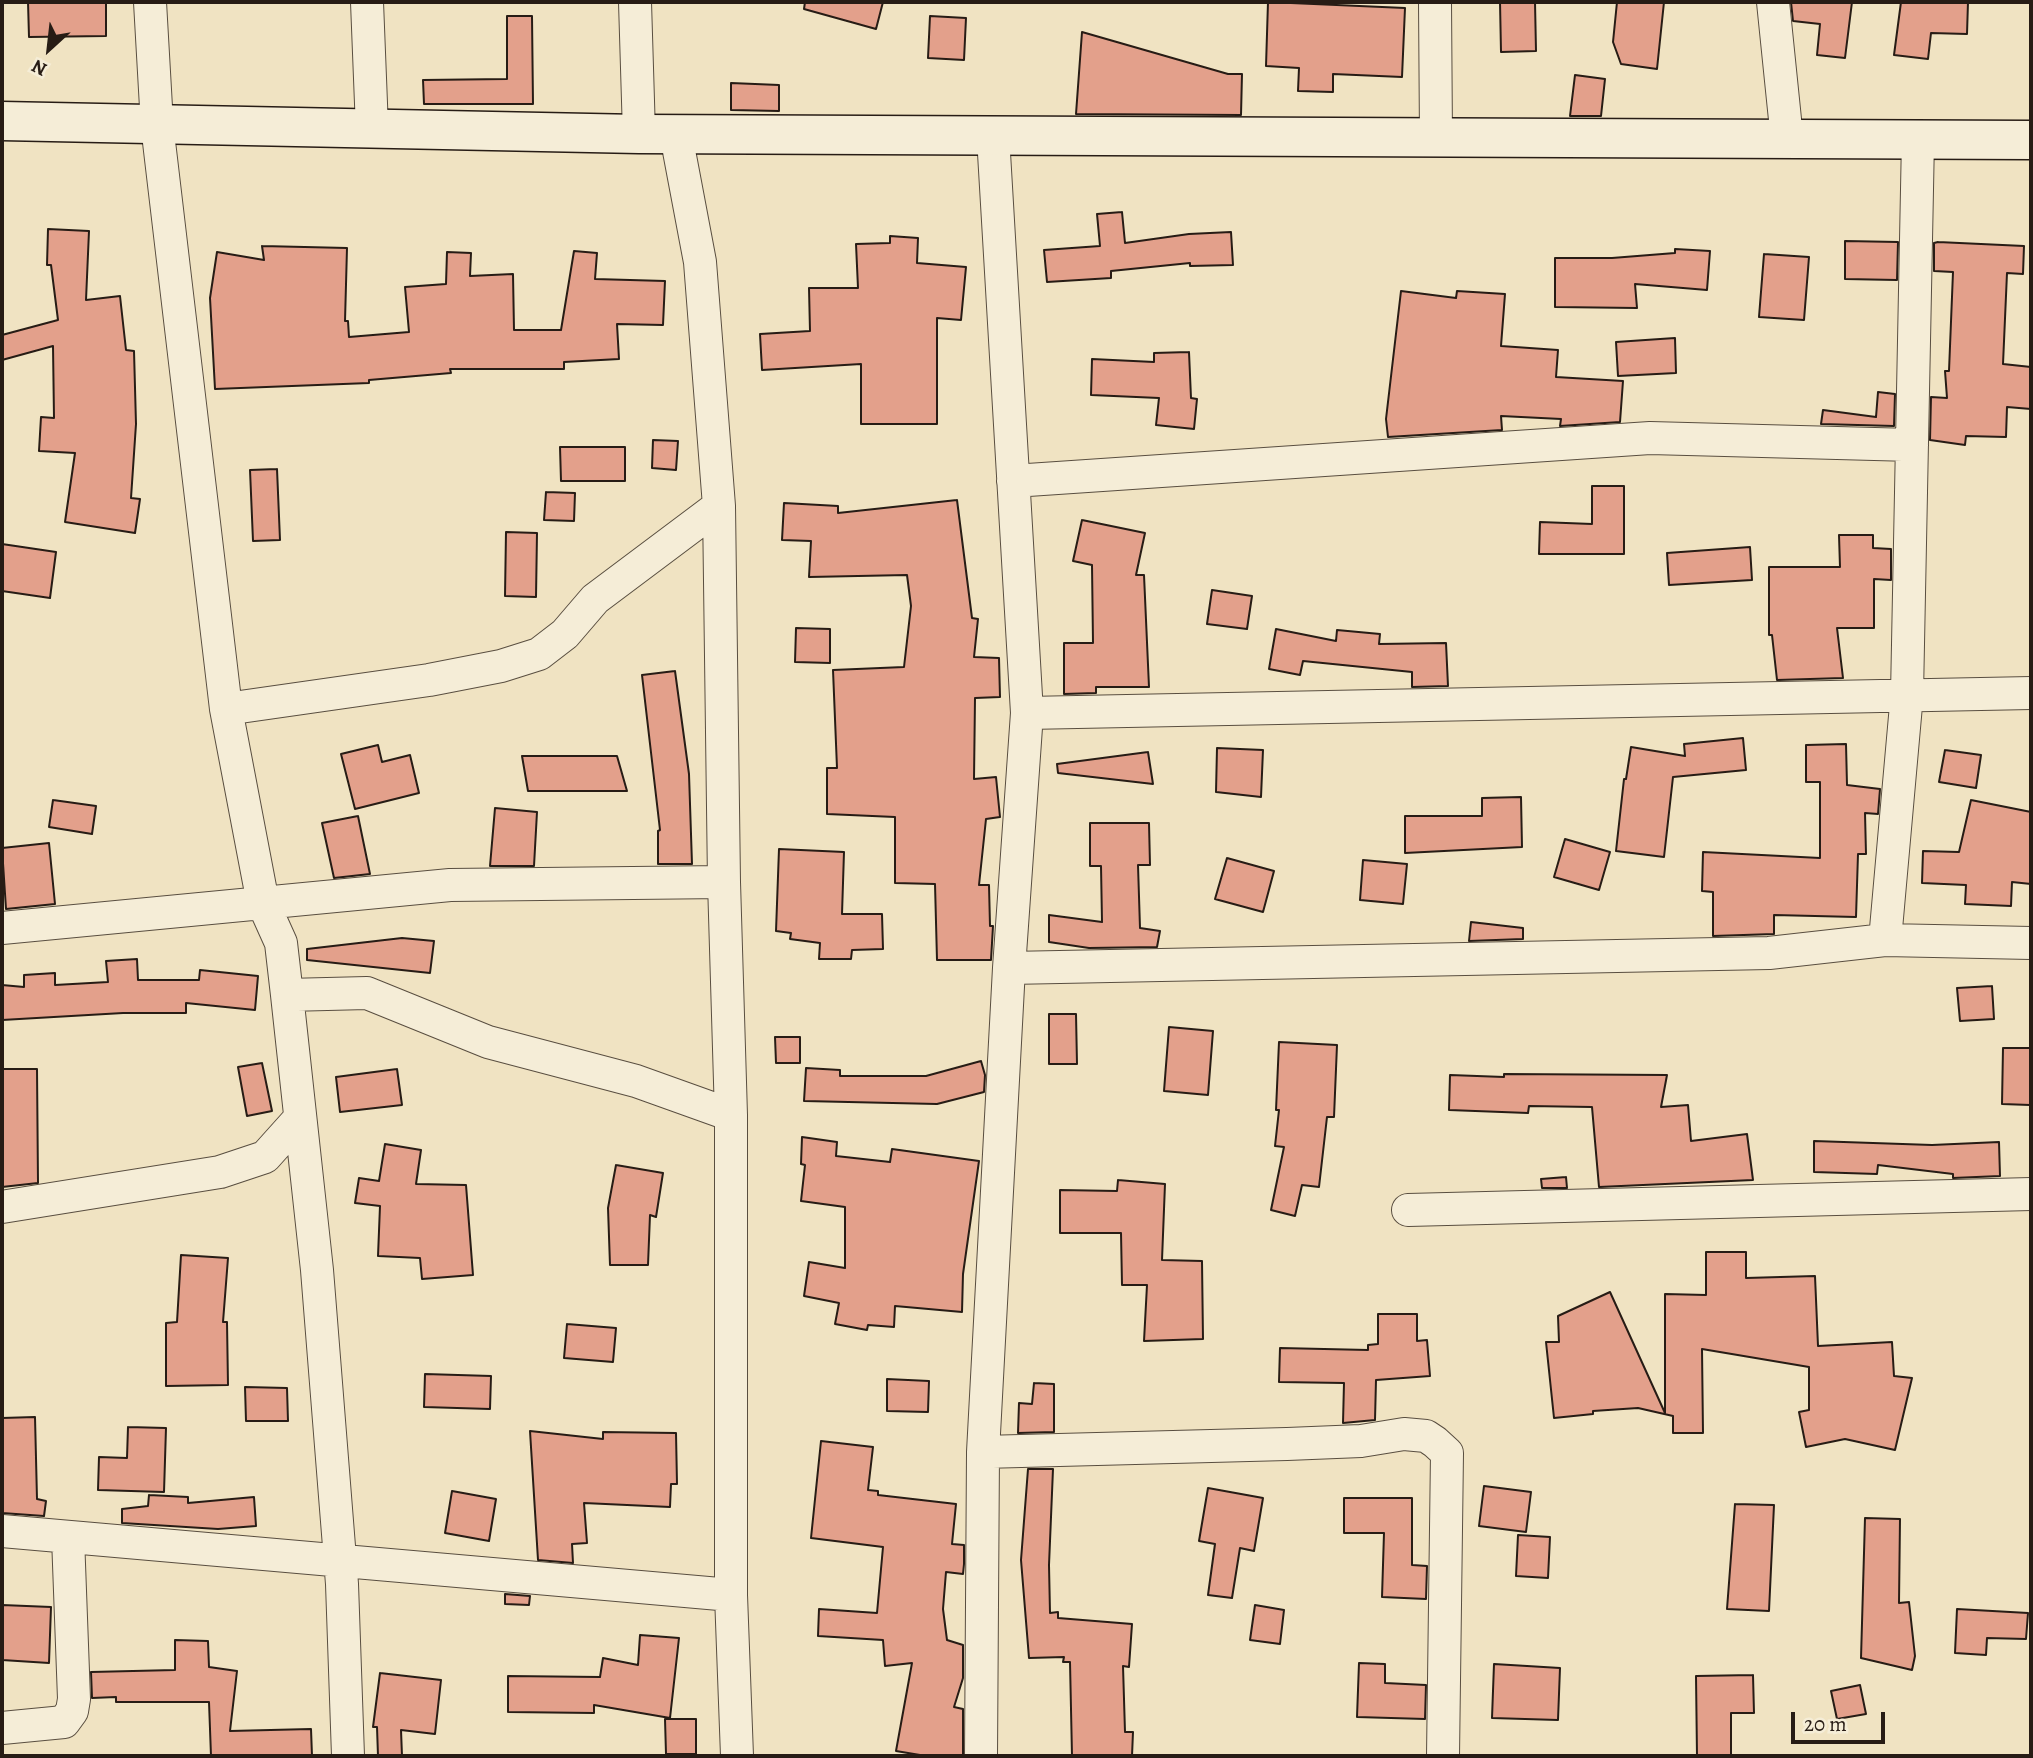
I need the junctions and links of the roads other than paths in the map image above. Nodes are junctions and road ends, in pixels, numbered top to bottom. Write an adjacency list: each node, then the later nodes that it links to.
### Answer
1 (150, 2): 7 (street)
2 (367, 2): 8 (street)
3 (635, 2): 9 (street)
4 (1435, 2): 12 (street)
5 (1773, 2): 13 (street)
6 (2, 121): 7 (main road)
7 (157, 125): 8 (main road); 21 (street)
8 (372, 129): 9 (main road)
9 (639, 134): 10 (main road)
10 (676, 135): 11 (main road); 18 (street)
11 (993, 136): 12 (main road); 17 (street)
12 (1436, 138): 13 (main road)
13 (1787, 139): 14 (main road)
14 (1918, 139): 15 (main road); 16 (street)
15 (2031, 140)
16 (1912, 445): 17 (street); 20 (street)
17 (1013, 481): 22 (street)
18 (719, 506): 21 (street); 23 (street)
19 (2031, 693): 20 (street)
20 (1907, 694): 22 (street); 26 (street)
21 (226, 709): 24 (street)
22 (1027, 713): 28 (street)
23 (724, 882): 24 (street); 30 (street)
24 (263, 903): 25 (street); 29 (street)
25 (2, 928)
26 (1885, 940): 27 (street); 28 (street)
27 (2031, 943)
28 (1009, 968): 35 (street)
29 (287, 995): 30 (street); 31 (street)
30 (731, 1115): 39 (street)
31 (300, 1118): 33 (street); 38 (street)
32 (2031, 1194): 34 (street)
33 (2, 1207)
34 (1408, 1210)
35 (983, 1452): 43 (street); 44 (street)
36 (2, 1531): 37 (street)
37 (68, 1537): 38 (street); 40 (street)
38 (340, 1560): 39 (street); 41 (street)
39 (731, 1595): 42 (street)
40 (2, 1728)
41 (348, 1756)
42 (737, 1756)
43 (981, 1756)
44 (1443, 1756)

